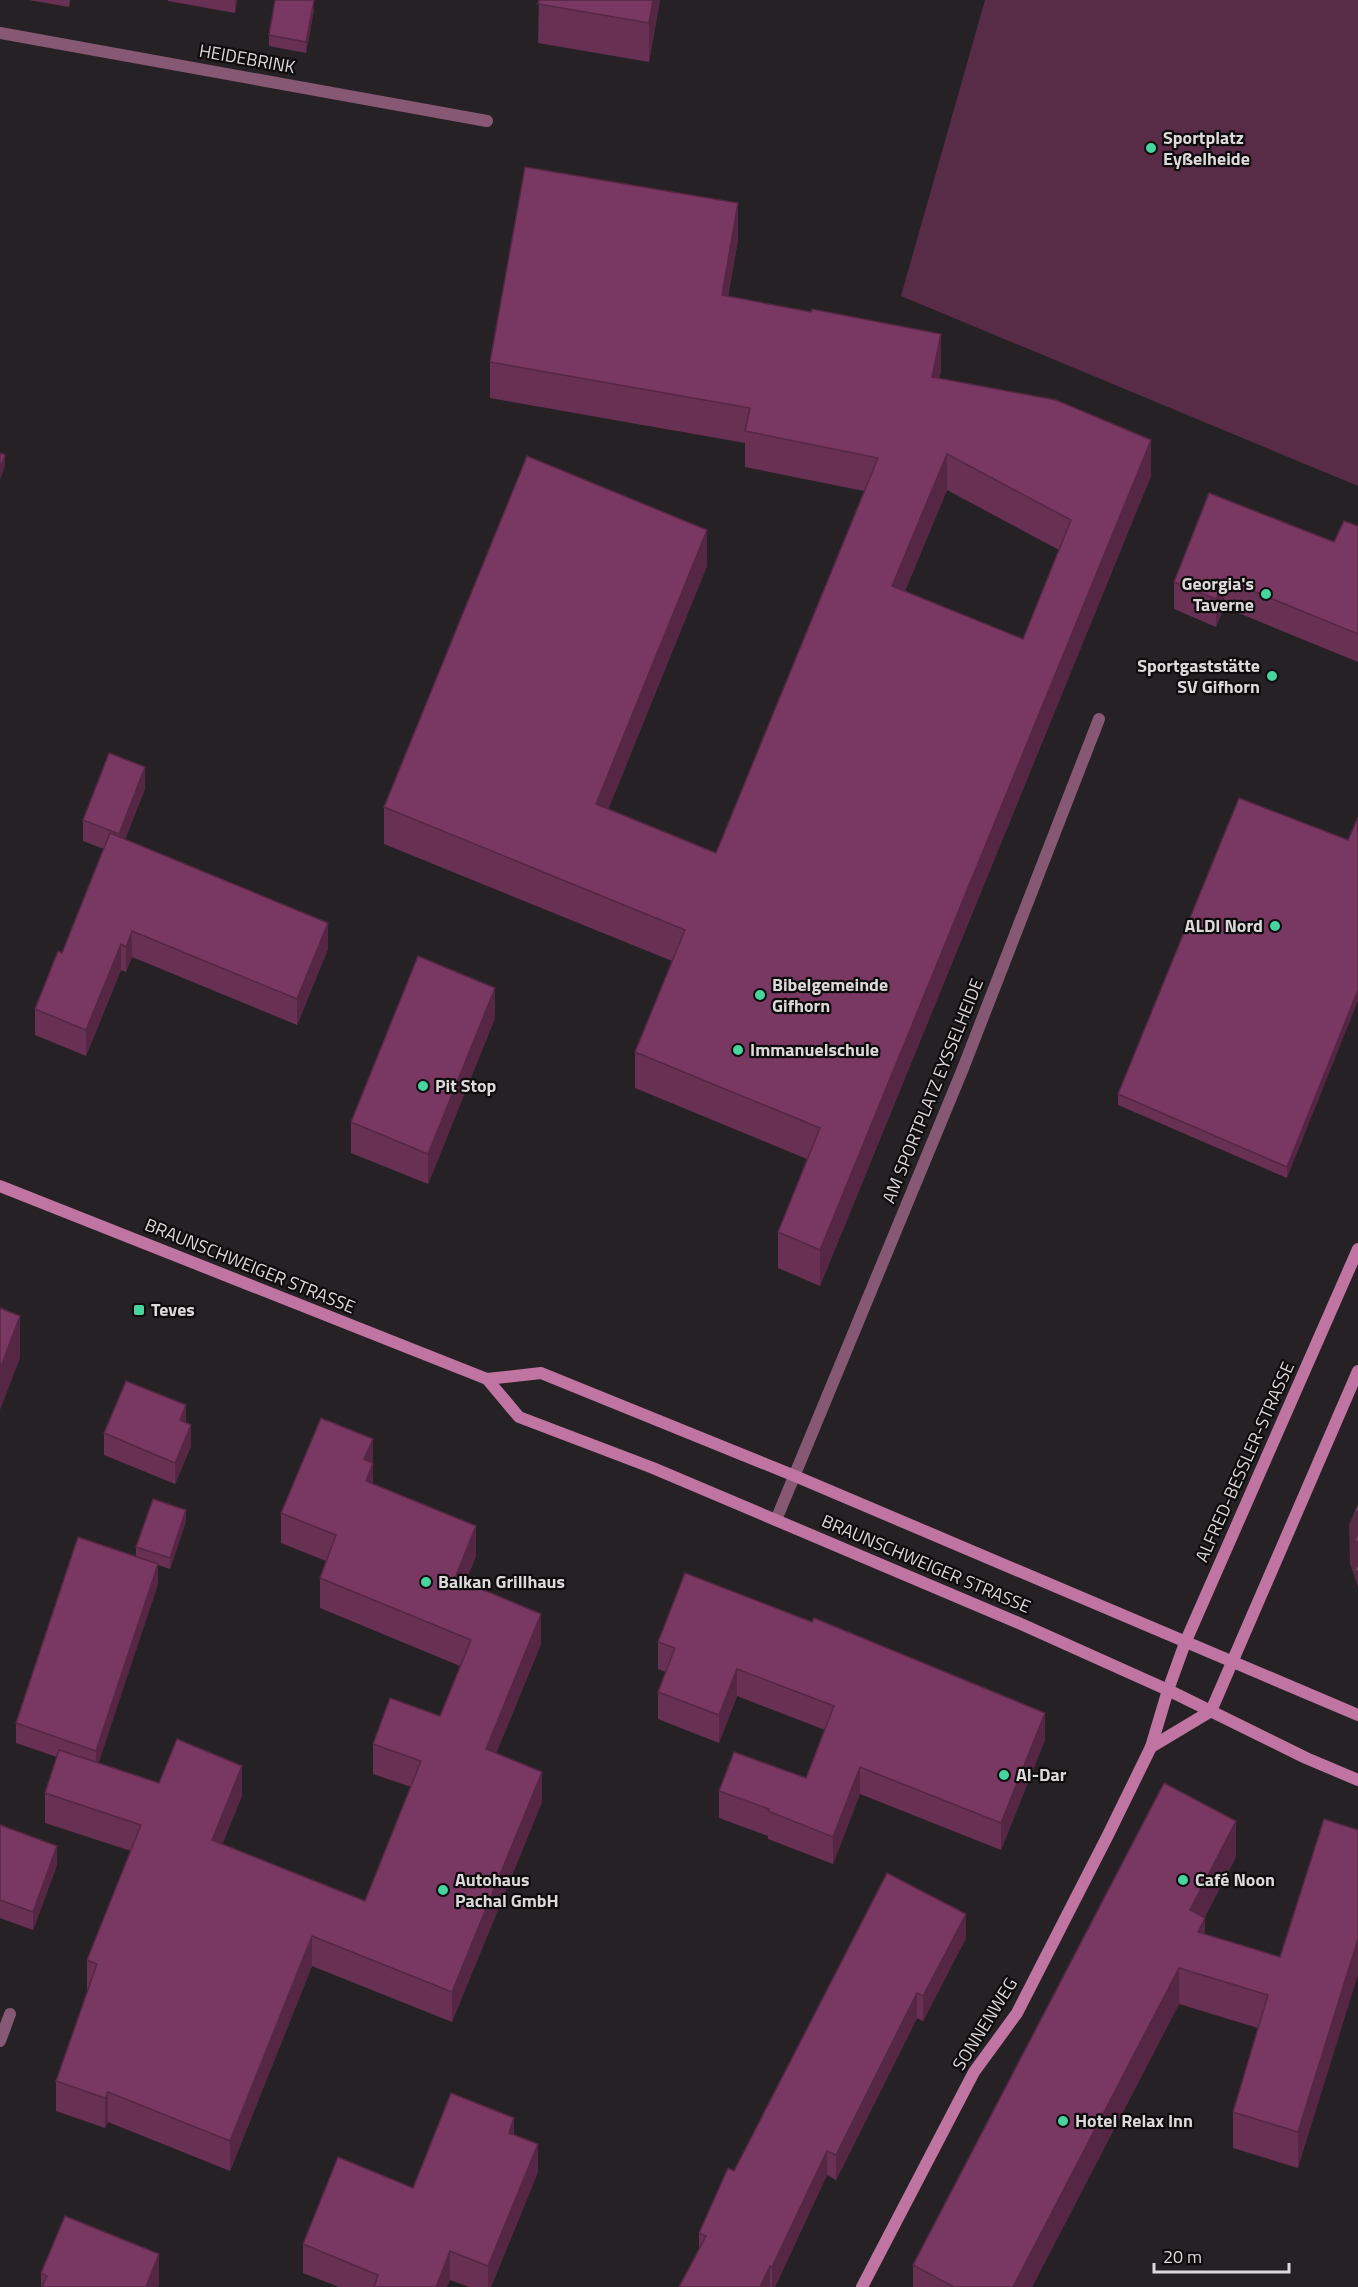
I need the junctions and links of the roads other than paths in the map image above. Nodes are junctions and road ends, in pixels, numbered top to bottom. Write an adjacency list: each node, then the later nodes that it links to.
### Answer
1 (0, 33): 2 (street, HEIDEBRINK)
2 (487, 122)
3 (1099, 719): 8 (street, AM SPORTPLATZ EYSSELHEIDE)
4 (0, 1186): 7 (street, BRAUNSCHWEIGER STRASSE)
5 (1358, 1250): 10 (street, ALFRED-BESSLER-STRASSE)
6 (1358, 1371): 11 (street)
7 (487, 1379): 8 (street, BRAUNSCHWEIGER STRASSE); 9 (street, BRAUNSCHWEIGER STRASSE)
8 (795, 1476): 9 (street, AM SPORTPLATZ EYSSELHEIDE); 10 (street, BRAUNSCHWEIGER STRASSE)
9 (776, 1520): 12 (street, BRAUNSCHWEIGER STRASSE)
10 (1185, 1643): 11 (street, BRAUNSCHWEIGER STRASSE); 12 (street, ALFRED-BESSLER-STRASSE)
11 (1232, 1663): 13 (street); 14 (street, BRAUNSCHWEIGER STRASSE)
12 (1168, 1690): 13 (street, BRAUNSCHWEIGER STRASSE); 15 (street, SONNENWEG)
13 (1211, 1711): 15 (street); 16 (street, BRAUNSCHWEIGER STRASSE)
14 (1358, 1715)
15 (1151, 1747): 19 (street, SONNENWEG)
16 (1358, 1780)
17 (10, 2014): 18 (street)
18 (0, 2041)
19 (862, 2287)

